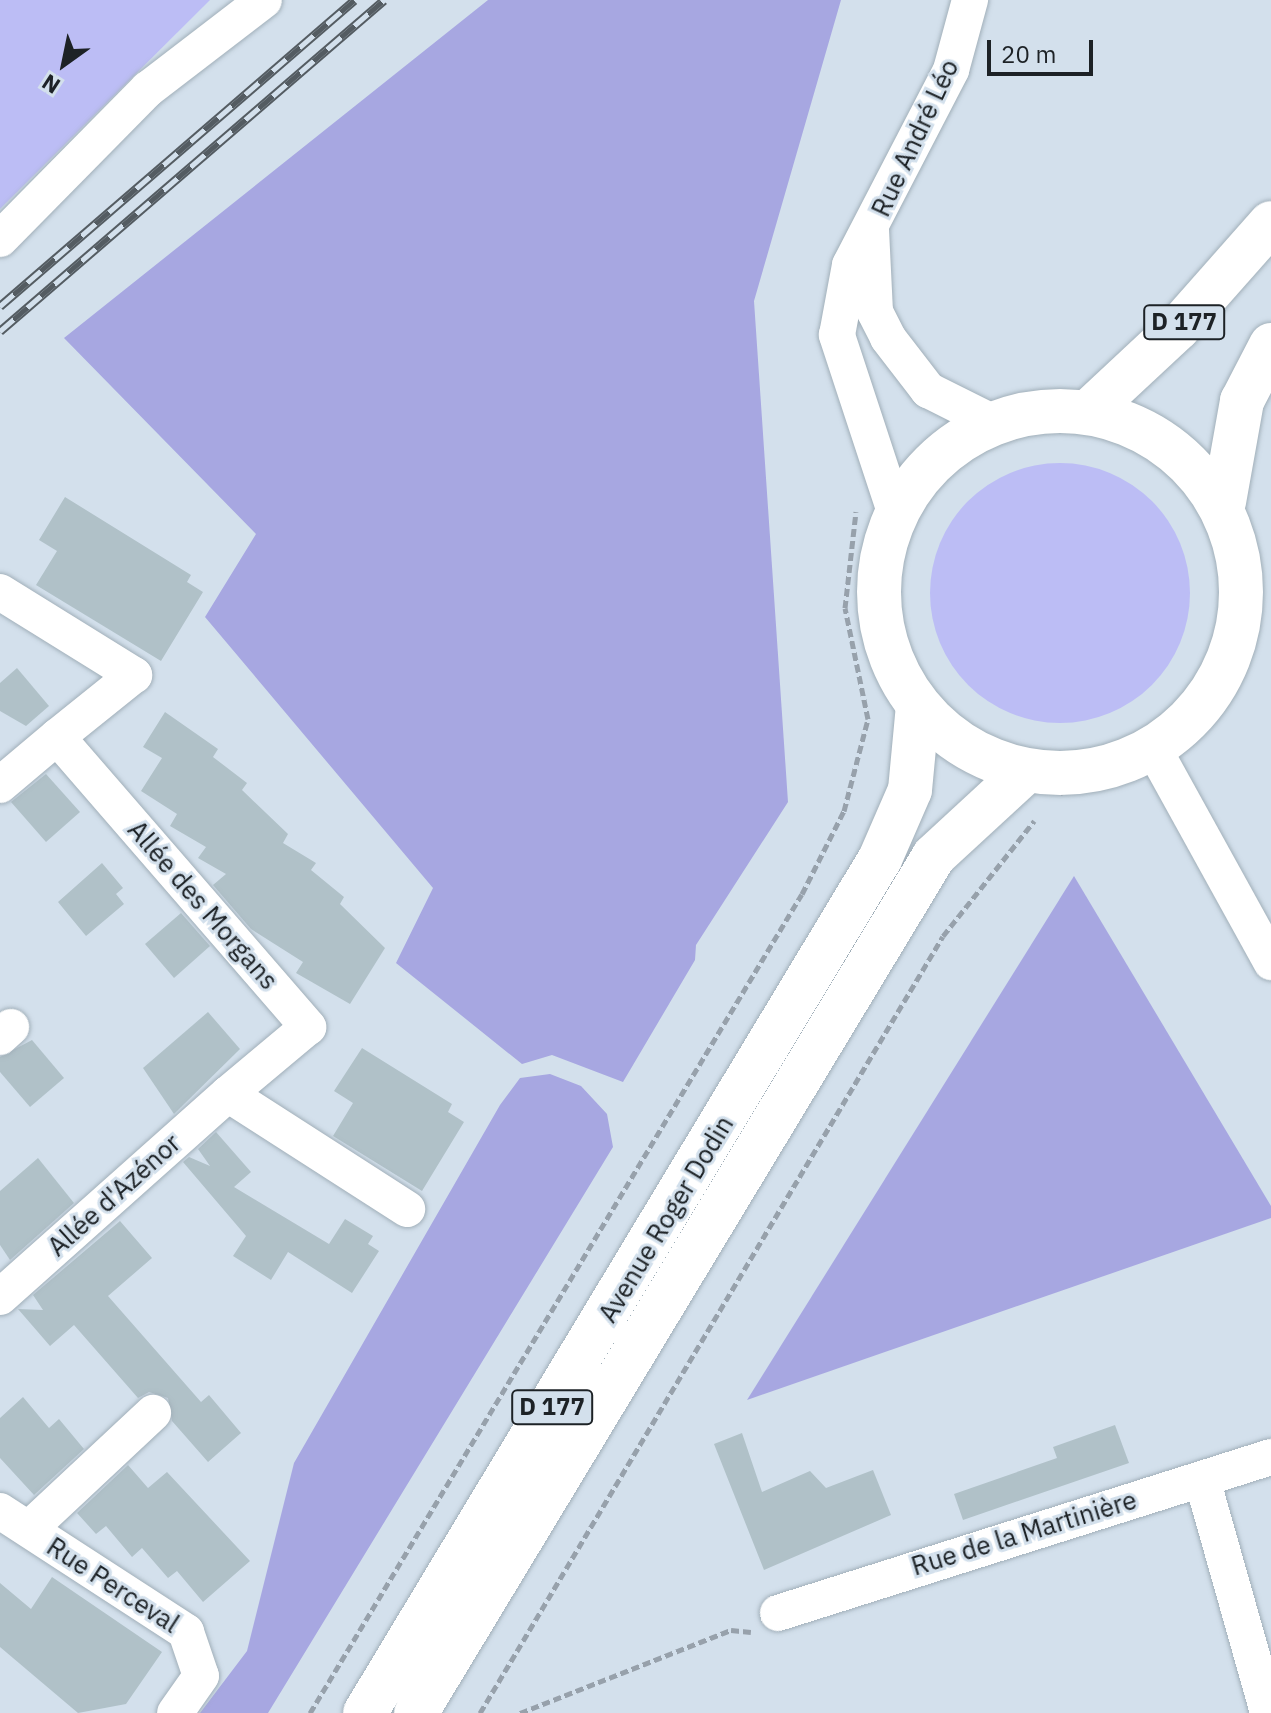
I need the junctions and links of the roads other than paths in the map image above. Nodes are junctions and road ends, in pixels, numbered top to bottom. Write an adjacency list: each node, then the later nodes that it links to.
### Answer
1 (264, 0): 5 (street)
2 (970, 0): 4 (street, Rue André Léo)
3 (1271, 223): 7 (main road, D 177)
4 (871, 230): 8 (street, Rue André Léo); 10 (street, Rue André Léo)
5 (0, 239)
6 (1271, 345): 9 (main road)
7 (1088, 412): 8 (main road); 9 (main road)
8 (994, 423): 10 (main road)
9 (1224, 502): 14 (main road)
10 (877, 511): 12 (main road)
11 (0, 592): 13 (street)
12 (918, 706): 16 (main road); 27 (main road, Avenue Roger Dodin / D 177)
13 (57, 737): 15 (street); 18 (street, Allée des Morgans)
14 (1152, 746): 16 (main road); 17 (street)
15 (0, 785)
16 (1038, 788): 28 (main road, Avenue Roger Dodin / D 177)
17 (1271, 962)
18 (228, 1094): 19 (street); 20 (street, Allée d'Azénor)
19 (407, 1209)
20 (0, 1297)
21 (153, 1413): 24 (street)
22 (1271, 1457): 23 (street, Rue de la Martinière)
23 (1202, 1479): 25 (street, Rue de la Martinière); 29 (street)
24 (14, 1520): 26 (street, Rue Perceval)
25 (778, 1613)
26 (175, 1713)
27 (365, 1713)
28 (416, 1713)
29 (1268, 1713)

